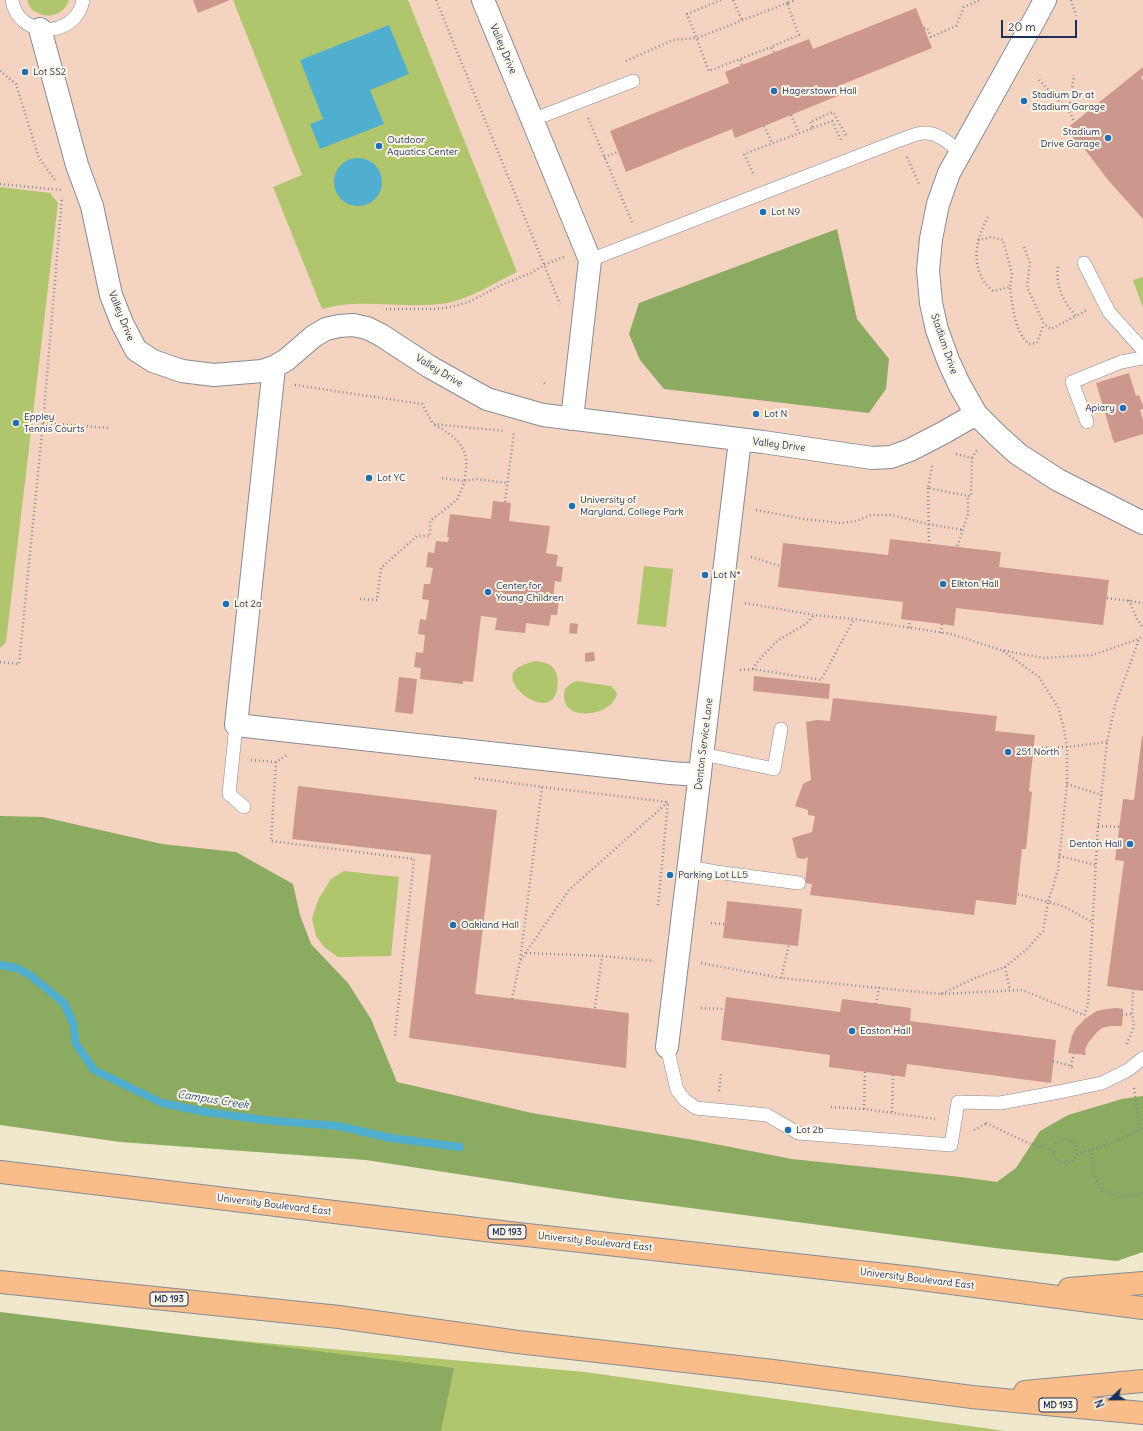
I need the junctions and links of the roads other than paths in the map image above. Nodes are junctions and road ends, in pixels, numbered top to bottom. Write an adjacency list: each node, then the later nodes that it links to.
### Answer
1 (12, 0): 5 (lane)
2 (83, 0): 5 (lane)
3 (483, 0): 7 (street, Valley Drive)
4 (1045, 0): 8 (street, Stadium Drive)
5 (40, 29): 13 (street, Valley Drive)
6 (633, 81): 7 (lane)
7 (532, 120): 9 (street, Valley Drive)
8 (960, 152): 9 (lane); 14 (street, Stadium Drive)
9 (590, 260): 15 (street, Valley Drive)
10 (1084, 263): 11 (lane)
11 (1143, 350)
12 (1143, 358): 16 (lane)
13 (274, 374): 15 (street, Valley Drive); 19 (street)
14 (976, 414): 17 (street, Valley Drive); 18 (street, Stadium Drive)
15 (572, 419): 17 (street, Valley Drive)
16 (1087, 422)
17 (740, 440): 21 (street, Denton Service Lane)
18 (1143, 523)
19 (236, 725): 21 (street); 22 (lane)
20 (782, 729): 21 (lane)
21 (701, 764): 23 (street, Denton Service Lane)
22 (244, 807)
23 (689, 867): 24 (lane); 25 (street, Denton Service Lane)
24 (799, 883)
25 (667, 1048): 26 (lane)
26 (1143, 1058)
27 (0, 1172): 30 (main road, University Boulevard East / MD 193)
28 (0, 1282): 33 (main road, MD 193)
29 (1143, 1283): 30 (main road)
30 (1013, 1291): 31 (main road, University Boulevard East / MD 193)
31 (1143, 1308)
32 (1143, 1381): 33 (main road)
33 (972, 1397): 34 (main road, MD 193)
34 (1143, 1413)

